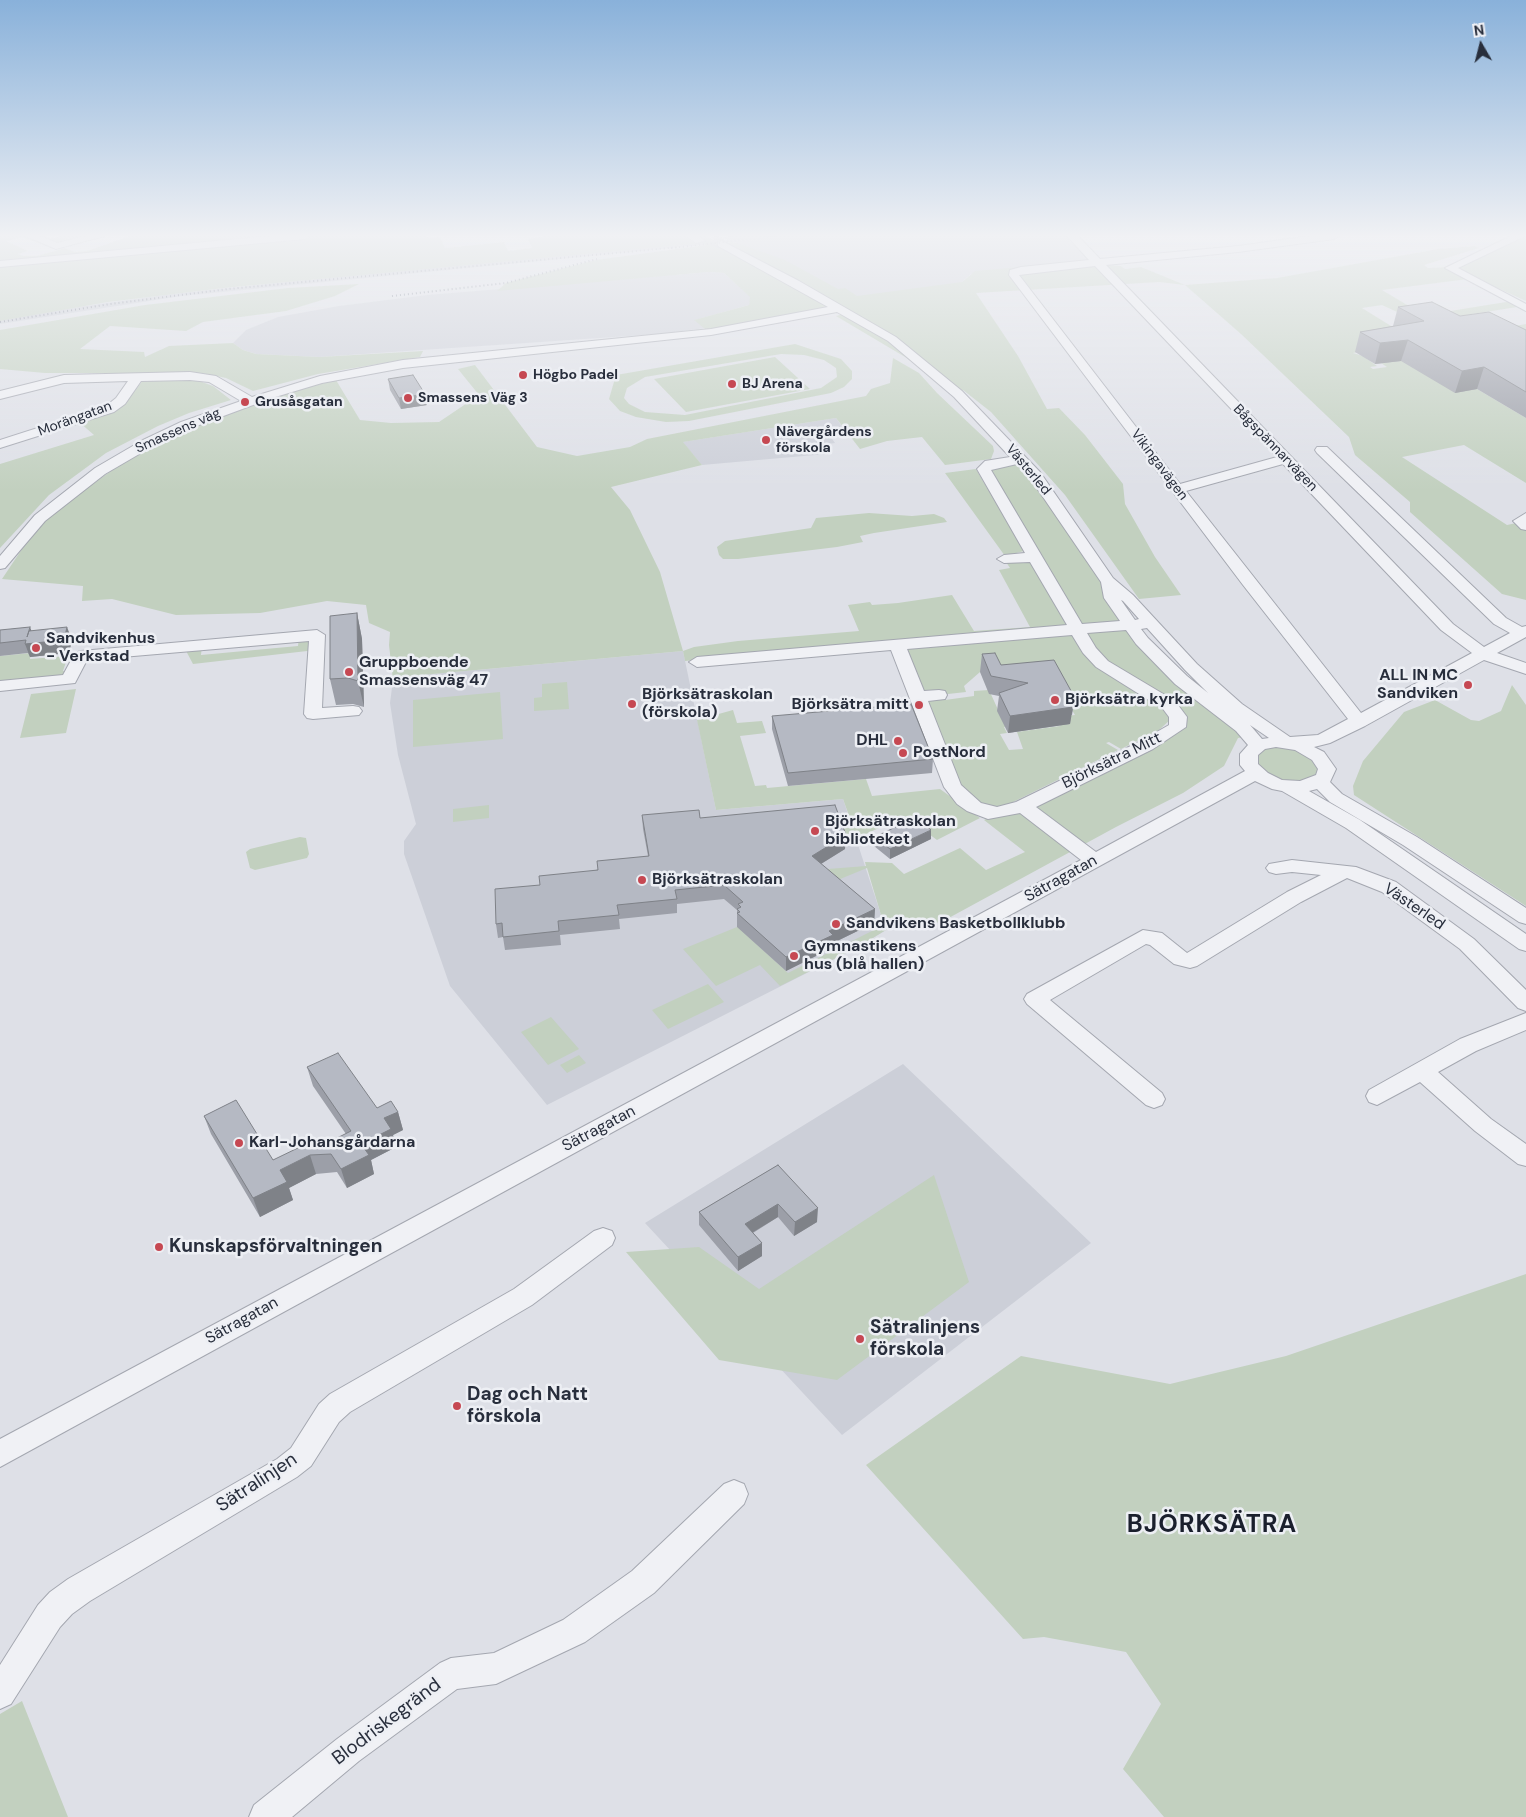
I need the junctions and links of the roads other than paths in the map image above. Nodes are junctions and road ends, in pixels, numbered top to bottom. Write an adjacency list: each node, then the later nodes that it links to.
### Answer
1 (778, 321): 9 (street, Smassens väg)
2 (842, 321): 6 (street, Västerled)
3 (861, 321): 6 (street, Västerled)
4 (1049, 321): 14 (street, Vikingavägen)
5 (1153, 321): 13 (street, Bågspännarvägen)
6 (932, 374): 12 (street, Västerled)
7 (137, 377): 8 (street); 9 (street); 10 (street, Morängatan)
8 (0, 395)
9 (250, 401): 19 (street, Smassens väg)
10 (0, 444)
11 (1322, 450): 24 (street)
12 (1022, 459): 17 (street, Björksätra Mitt); 20 (street, Västerled)
13 (1286, 459): 14 (street); 26 (street, Bågspännarvägen)
14 (1178, 489): 33 (street, Vikingavägen)
15 (1526, 517): 16 (street)
16 (1526, 526)
17 (1036, 557): 18 (street); 23 (street, Björksätra Mitt)
18 (1004, 559)
19 (0, 565)
20 (1108, 581): 21 (street, Västerled); 22 (street, Västerled)
21 (1151, 623): 22 (street); 34 (street, Västerled)
22 (1131, 625): 23 (street); 35 (street, Västerled)
23 (1078, 630): 25 (street); 40 (street, Björksätra Mitt)
24 (1524, 632): 26 (street)
25 (897, 645): 27 (street); 31 (street, Björksätra Mitt)
26 (1483, 654): 28 (street, Bågspännarvägen); 33 (street)
27 (697, 662)
28 (1526, 669)
29 (0, 686): 32 (street)
30 (939, 695): 31 (street)
31 (916, 697): 40 (street, Björksätra Mitt)
32 (353, 711)
33 (1359, 722): 34 (street); 36 (street)
34 (1286, 742): 35 (street); 36 (street)
35 (1258, 746): 37 (street)
36 (1318, 756): 38 (street)
37 (1252, 769): 39 (street); 41 (street, Sätragatan)
38 (1320, 782): 39 (street); 44 (street)
39 (1287, 786): 45 (street, Västerled)
40 (1023, 806): 41 (street)
41 (1095, 860): 53 (street, Sätragatan)
42 (1276, 868): 43 (street, Västerled)
43 (1344, 872): 46 (street, Västerled); 50 (street)
44 (1526, 917)
45 (1526, 944)
46 (1526, 1003)
47 (1526, 1021): 48 (street)
48 (1421, 1070): 49 (street); 51 (street)
49 (1377, 1096)
50 (1154, 1099)
51 (1526, 1157)
52 (603, 1238): 55 (street, Sätralinjen)
53 (0, 1454)
54 (734, 1494): 56 (street, Blodriskegränd)
55 (0, 1693)
56 (266, 1817)

